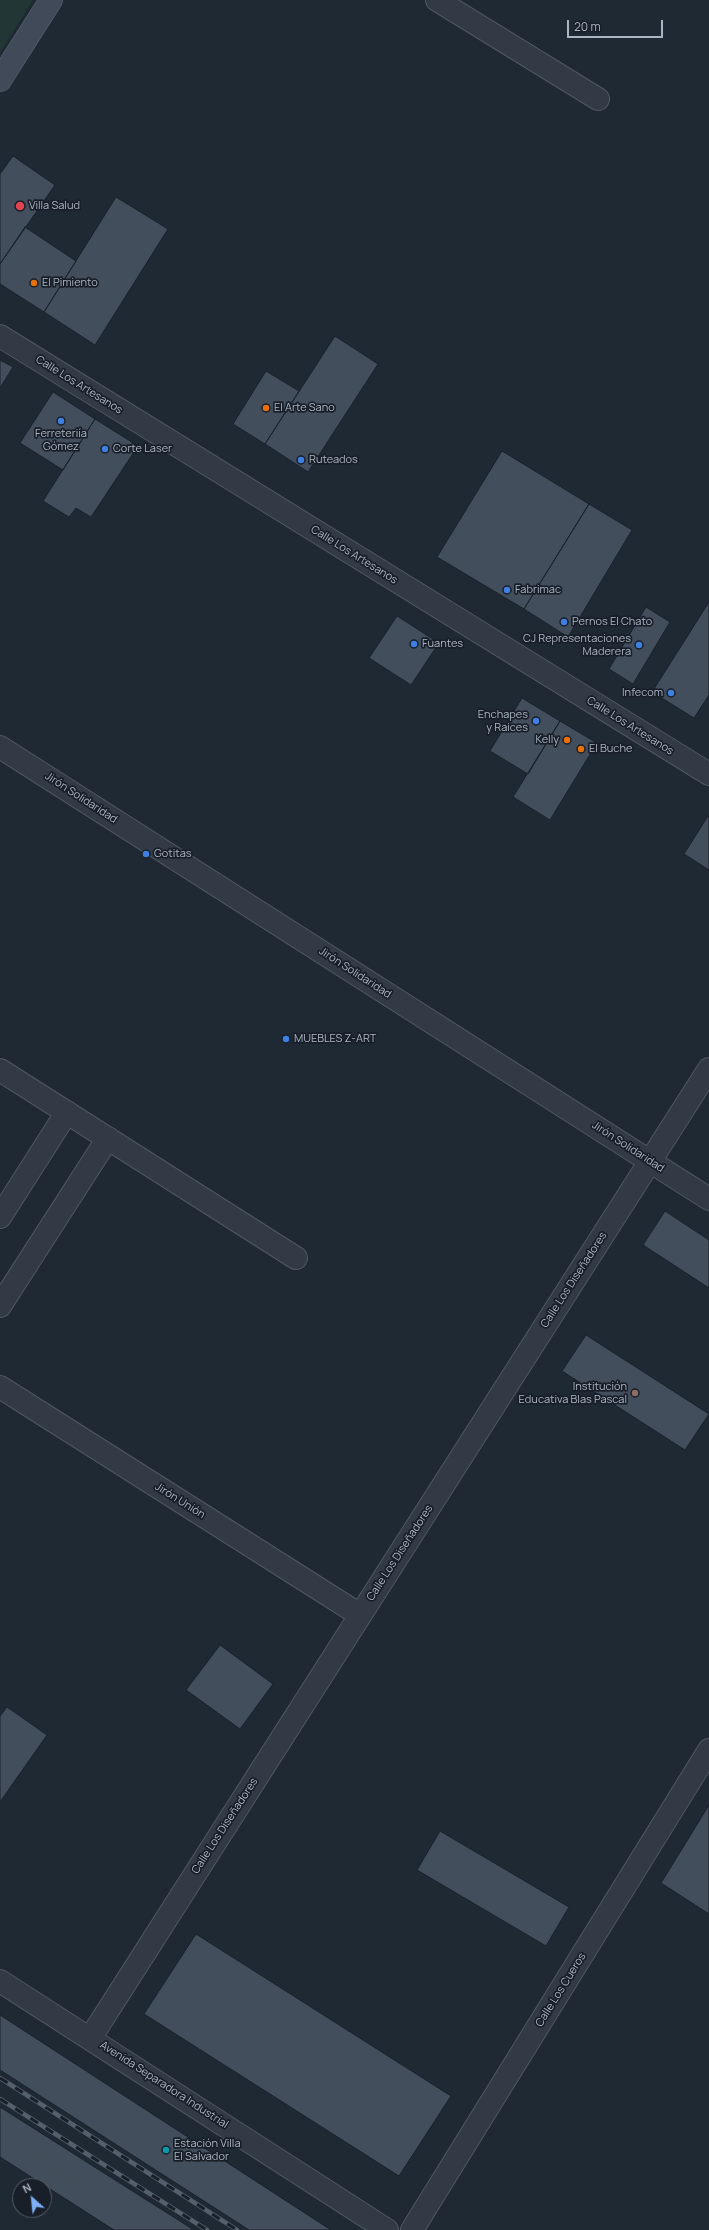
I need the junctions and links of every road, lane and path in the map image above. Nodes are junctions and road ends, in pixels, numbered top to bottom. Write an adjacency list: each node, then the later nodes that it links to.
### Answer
1 (51, 0): 3 (main road)
2 (437, 0): 4 (street)
3 (0, 80)
4 (598, 99)
5 (0, 336): 7 (street, Calle Los Artesanos)
6 (0, 746): 12 (street, Jirón Solidaridad)
7 (709, 774)
8 (709, 1069): 12 (street, Calle Los Diseñadores)
9 (0, 1070): 10 (street)
10 (67, 1112): 11 (street); 14 (street)
11 (108, 1138): 15 (street); 16 (street)
12 (650, 1161): 13 (street, Jirón Solidaridad); 18 (street, Calle Los Diseñadores)
13 (709, 1199)
14 (0, 1216)
15 (296, 1258)
16 (0, 1306)
17 (0, 1388): 18 (street, Jirón Unión)
18 (360, 1615): 21 (street, Calle Los Diseñadores)
19 (709, 1750): 25 (street, Calle Los Cueros)
20 (0, 1981): 21 (street, Avenida Separadora Industrial)
21 (91, 2037): 24 (street, Avenida Separadora Industrial)
22 (34, 2155): 23 (path)
23 (84, 2186)
24 (387, 2230)
25 (412, 2230)

